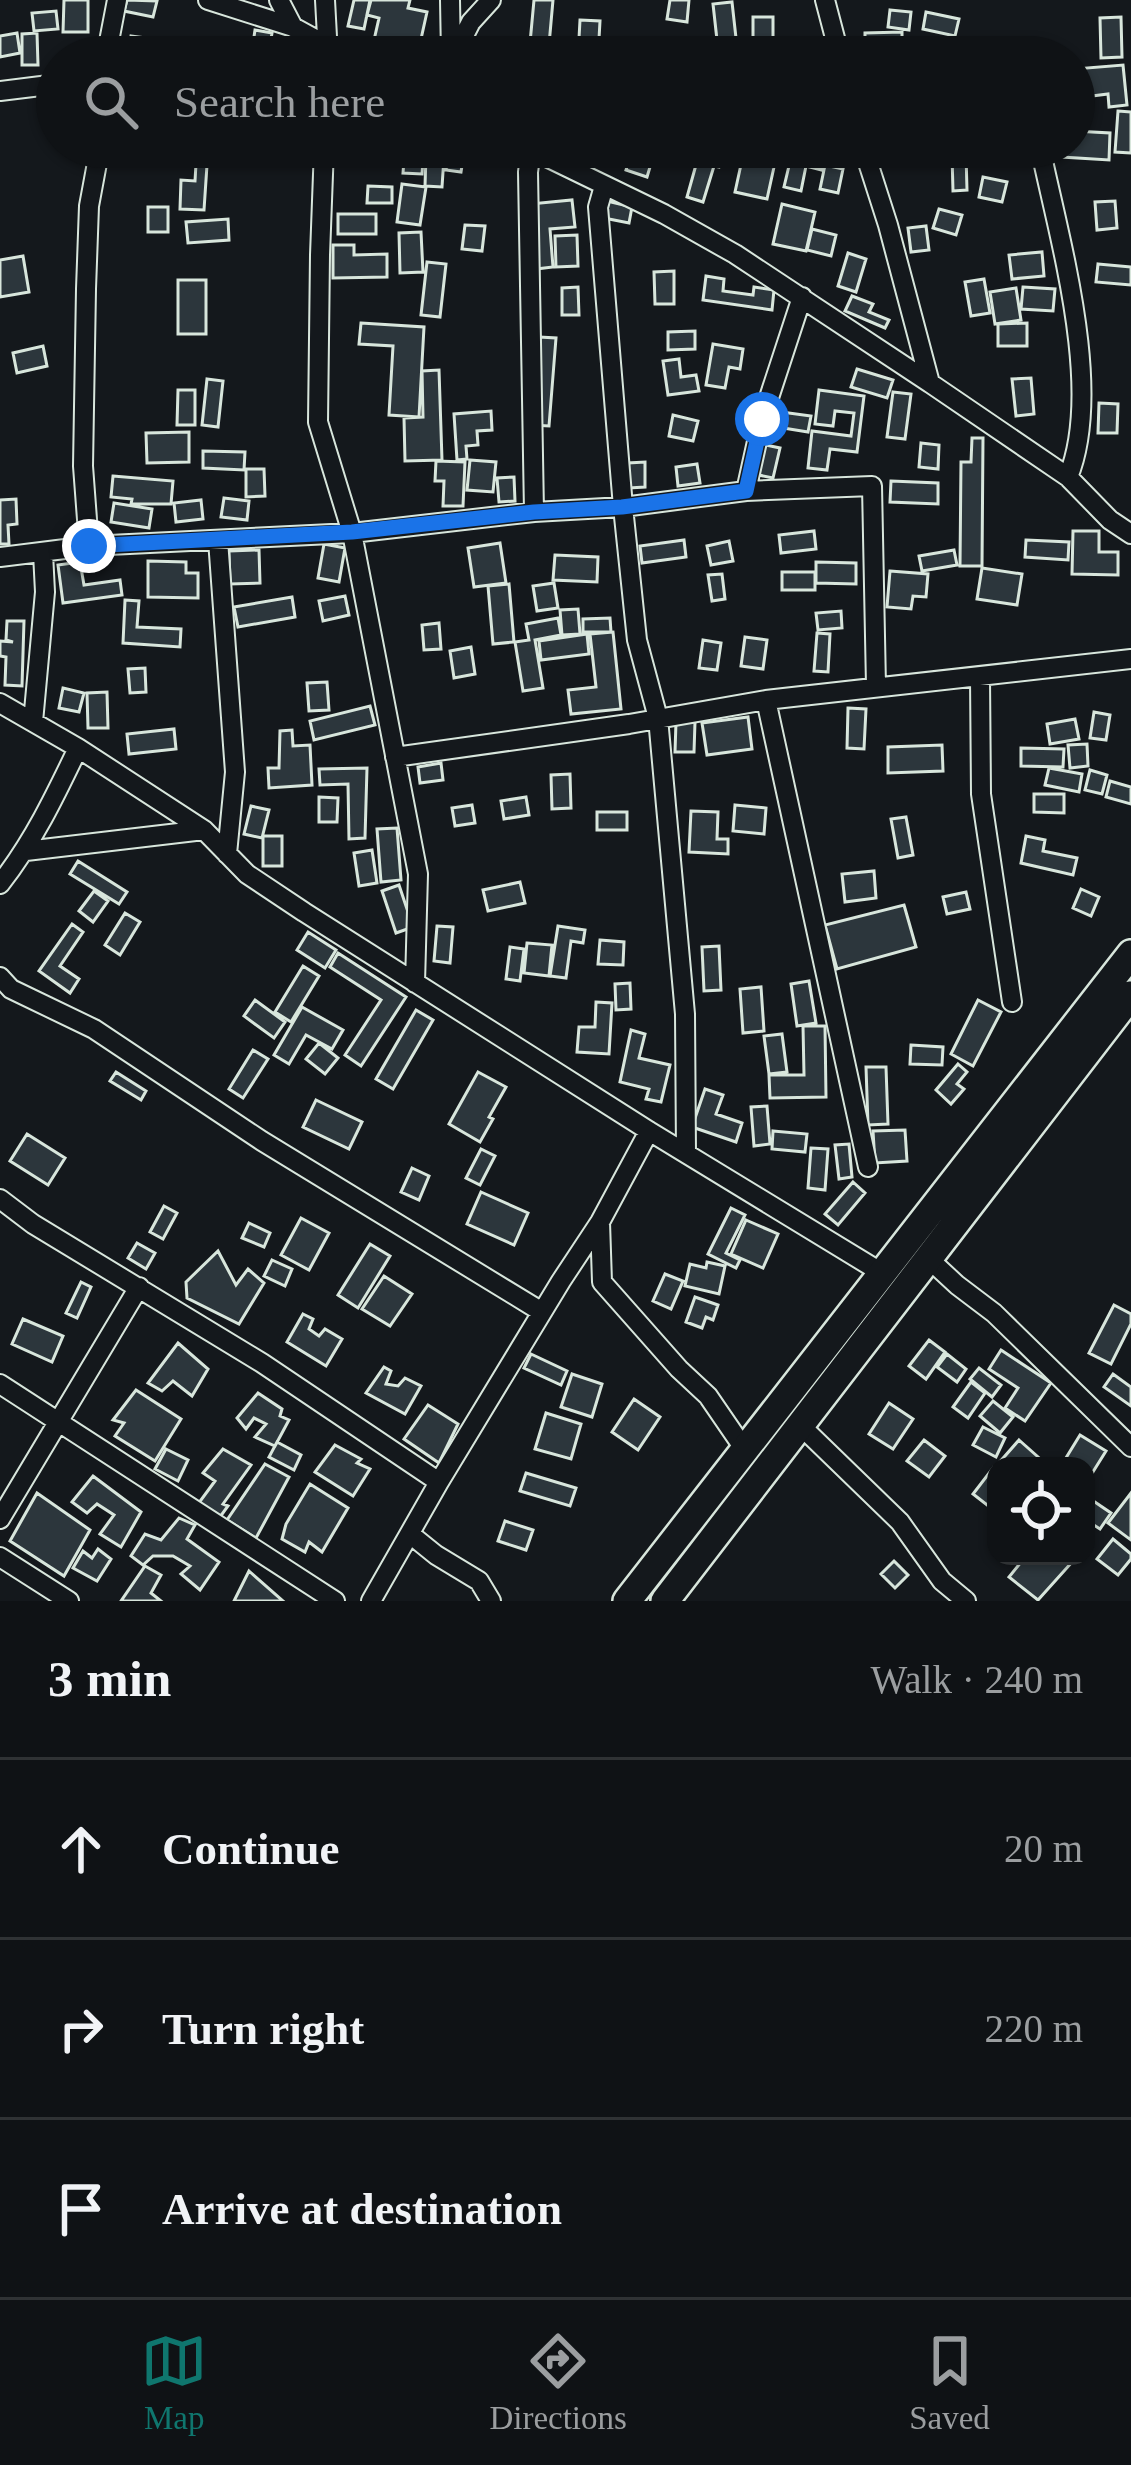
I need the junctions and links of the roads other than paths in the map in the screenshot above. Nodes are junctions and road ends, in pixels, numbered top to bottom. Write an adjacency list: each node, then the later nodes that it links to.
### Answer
1 (117, 0): 9 (street)
2 (208, 0): 8 (street)
3 (279, 0): 8 (street)
4 (326, 0): 11 (street)
5 (450, 0): 12 (street)
6 (490, 0): 13 (street)
7 (825, 0): 14 (street)
8 (293, 27): 10 (street)
9 (110, 36)
10 (306, 36)
11 (327, 36)
12 (451, 36)
13 (463, 36)
14 (834, 36)
15 (36, 87): 16 (street)
16 (0, 91)
17 (96, 168): 33 (street)
18 (323, 168): 30 (street)
19 (528, 168): 29 (street)
20 (568, 168): 23 (street)
21 (869, 168): 25 (street)
22 (1044, 168): 26 (street)
23 (604, 186): 24 (street); 28 (street)
24 (802, 296): 25 (street); 27 (street)
25 (930, 383): 26 (street)
26 (1068, 477): 31 (street)
27 (746, 491): 28 (street); 38 (street)
28 (622, 507): 29 (street); 41 (street)
29 (534, 512): 30 (street)
30 (352, 532): 32 (street); 44 (street)
31 (1131, 534)
32 (218, 540): 33 (street); 47 (street)
33 (89, 546): 34 (street)
34 (43, 554): 35 (street); 42 (street)
35 (0, 557)
36 (1131, 659): 37 (street)
37 (980, 678): 38 (street); 53 (street)
38 (876, 686): 39 (street)
39 (766, 700): 41 (street); 56 (street)
40 (0, 703): 42 (street)
41 (658, 718): 44 (street); 55 (street)
42 (34, 722): 43 (street)
43 (78, 748): 45 (street); 46 (street)
44 (394, 757): 50 (street)
45 (204, 830): 46 (street); 47 (street)
46 (26, 851): 48 (street)
47 (227, 854): 50 (street)
48 (0, 884)
49 (1131, 954): 60 (main road)
50 (416, 983): 54 (street)
51 (4, 986): 64 (street)
52 (1131, 995): 59 (main road)
53 (1012, 1002)
54 (649, 1131): 55 (street); 58 (street)
55 (686, 1154): 60 (street)
56 (868, 1167)
57 (0, 1199): 63 (street)
58 (600, 1222): 61 (street); 62 (street)
59 (929, 1259): 67 (main road); 68 (street)
60 (883, 1273): 69 (main road)
61 (561, 1281): 62 (street); 64 (street)
62 (602, 1282): 69 (street)
63 (139, 1287): 66 (street); 70 (street)
64 (542, 1312): 70 (street)
65 (0, 1384): 66 (street)
66 (58, 1420): 71 (street); 75 (street)
67 (801, 1426): 79 (main road); 80 (street)
68 (1131, 1446)
69 (745, 1450): 78 (main road)
70 (439, 1482): 72 (street)
71 (0, 1519)
72 (410, 1534): 76 (street); 77 (street)
73 (0, 1556): 74 (street)
74 (69, 1601)
75 (335, 1601)
76 (371, 1601)
77 (491, 1601)
78 (628, 1601)
79 (665, 1601)
80 (966, 1601)

